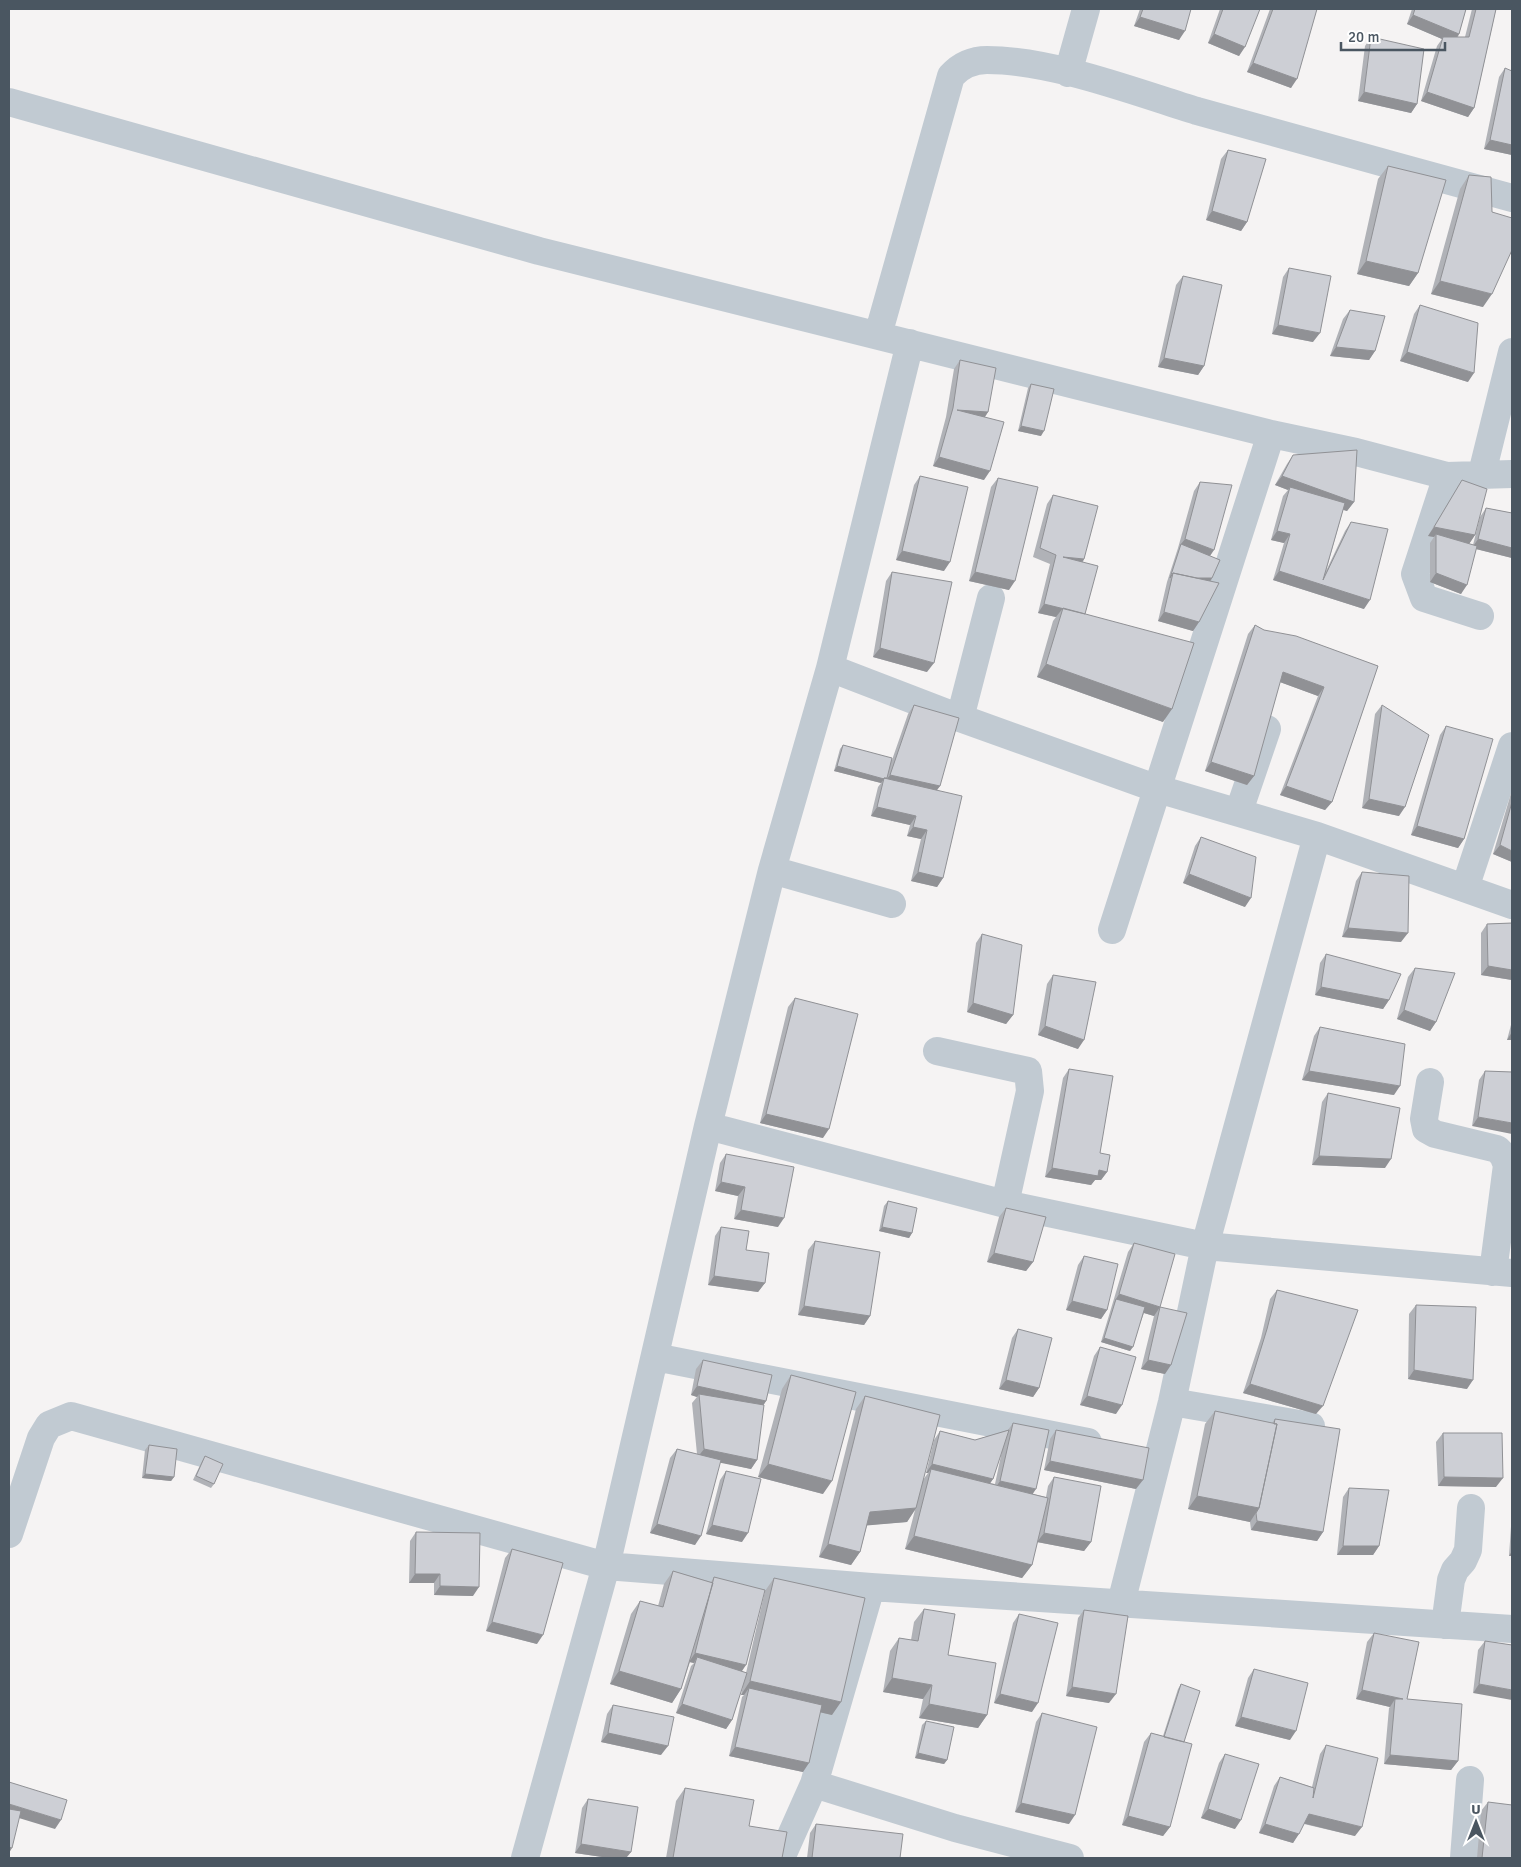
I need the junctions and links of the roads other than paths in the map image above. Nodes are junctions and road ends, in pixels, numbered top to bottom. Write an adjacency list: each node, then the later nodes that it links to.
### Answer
1 (1086, 9): 2 (street)
2 (1068, 73): 4 (street); 5 (street)
3 (9, 102): 5 (street)
4 (1512, 198)
5 (878, 335): 6 (street)
6 (910, 343): 8 (street); 14 (street)
7 (1512, 352): 9 (street)
8 (1271, 434): 11 (street); 18 (street)
9 (1482, 473): 10 (street); 11 (street)
10 (1512, 474)
11 (1447, 476): 13 (street)
12 (991, 598): 15 (street)
13 (1480, 616)
14 (830, 668): 15 (street); 21 (street)
15 (960, 718): 18 (street)
16 (1267, 729): 19 (street)
17 (1512, 746): 22 (street)
18 (1158, 789): 19 (street); 25 (street)
19 (1239, 811): 20 (street)
20 (1317, 836): 22 (street); 30 (street)
21 (772, 870): 23 (street); 28 (street)
22 (1465, 888): 24 (street)
23 (892, 904)
24 (1512, 905)
25 (1112, 930)
26 (937, 1051): 29 (street)
27 (1430, 1082): 31 (street)
28 (708, 1126): 29 (street); 32 (street)
29 (1004, 1204): 30 (street)
30 (1205, 1246): 31 (street); 33 (street)
31 (1503, 1273)
32 (656, 1357): 35 (street); 38 (street)
33 (1172, 1402): 34 (street); 35 (street)
34 (1325, 1429)
35 (1136, 1451): 40 (street)
36 (1471, 1508): 41 (street)
37 (9, 1534): 38 (street)
38 (606, 1566): 39 (street); 45 (street)
39 (871, 1587): 40 (street); 44 (street)
40 (1121, 1603): 41 (street)
41 (1445, 1625): 42 (street)
42 (1512, 1629)
43 (1470, 1780): 48 (street)
44 (814, 1784): 46 (street); 47 (street)
45 (525, 1858)
46 (781, 1858)
47 (1070, 1858)
48 (1464, 1858)

